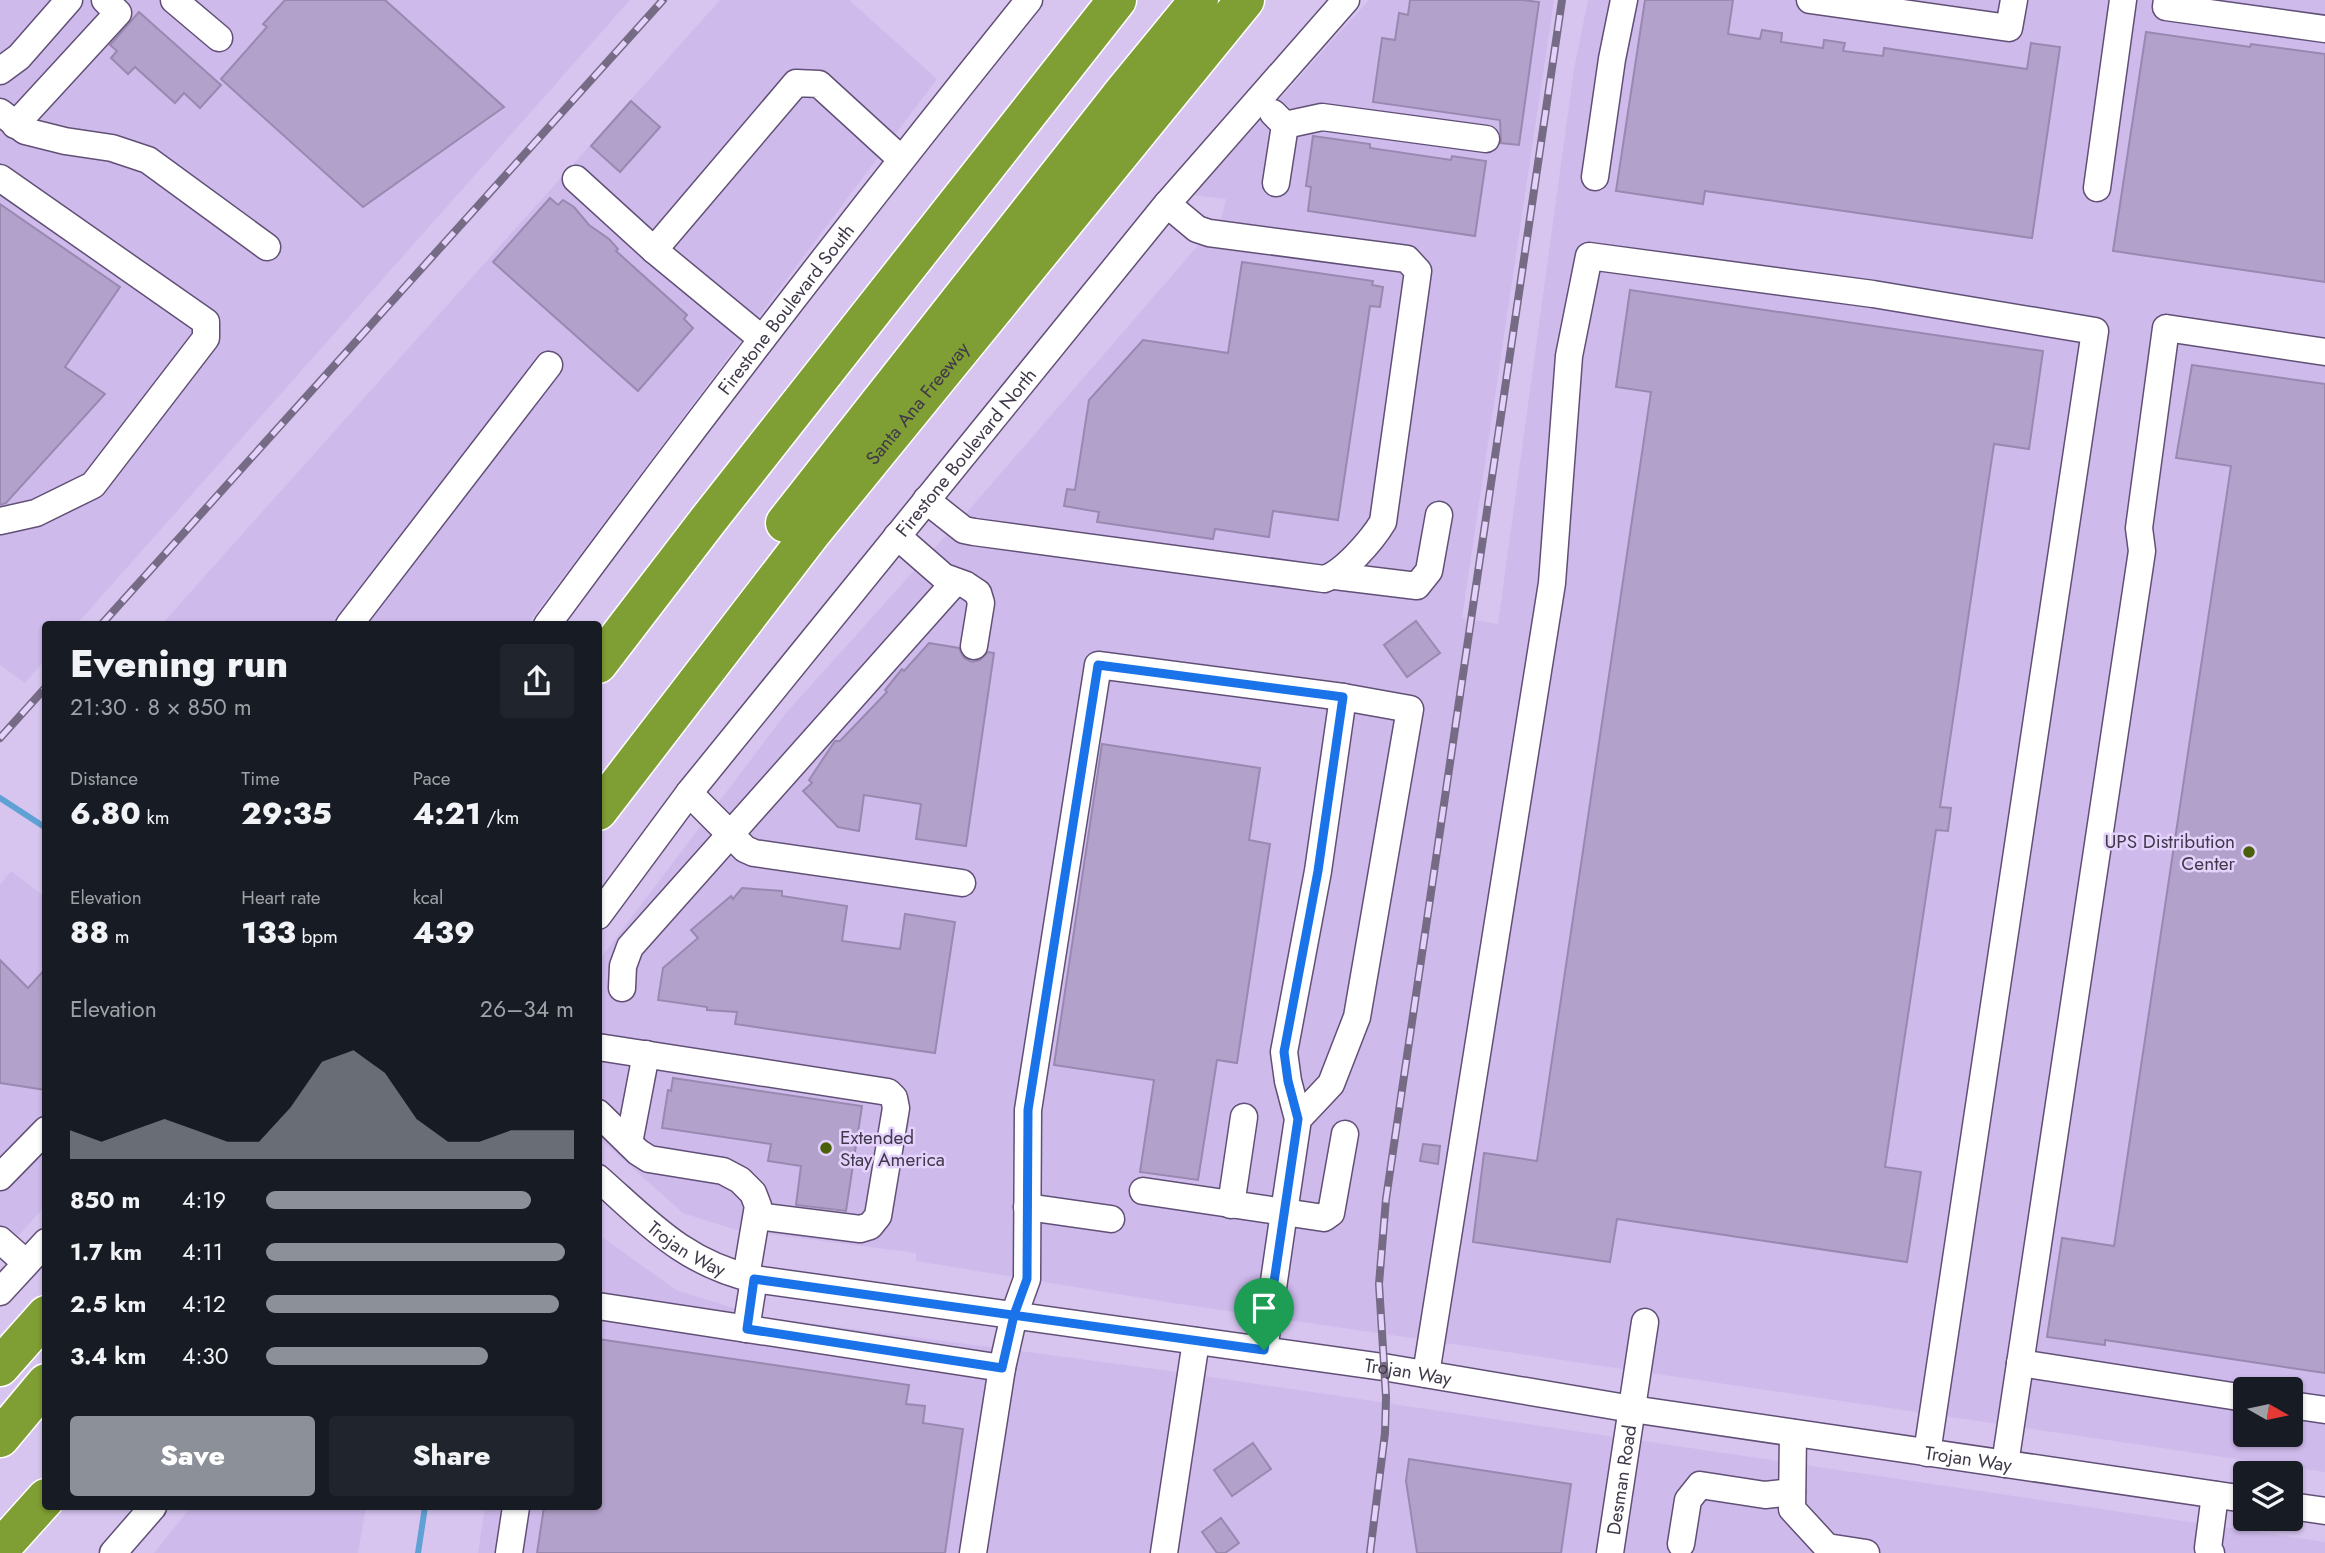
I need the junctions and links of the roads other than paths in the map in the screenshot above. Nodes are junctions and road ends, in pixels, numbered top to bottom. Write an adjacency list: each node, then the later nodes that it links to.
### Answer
1 (69, 0): 17 (street)
2 (105, 0): 19 (street)
3 (174, 0): 16 (street)
4 (1029, 0): 22 (street, Firestone Boulevard South)
5 (1117, 0): 43 (highway)
6 (1199, 0): 45 (highway)
7 (1245, 0): 47 (highway, Santa Ana Freeway)
8 (1346, 0): 18 (street, Firestone Boulevard North)
9 (1624, 0): 23 (street)
10 (1810, 0): 14 (street)
11 (2014, 0): 14 (street)
12 (2123, 1): 13 (street); 27 (street)
13 (2166, 4): 15 (street)
14 (1913, 7)
15 (2325, 29)
16 (219, 38)
17 (0, 71)
18 (1258, 100): 20 (street); 28 (street, Firestone Boulevard North)
19 (8, 119): 29 (street)
20 (1286, 125): 21 (street); 26 (street)
21 (1486, 139)
22 (901, 159): 30 (street); 31 (street, Firestone Boulevard South)
23 (1595, 177)
24 (0, 178): 36 (street)
25 (576, 179): 30 (street)
26 (1276, 183)
27 (2097, 188)
28 (1167, 204): 34 (street, Firestone Boulevard North); 38 (street)
29 (267, 247)
30 (654, 250): 31 (street)
31 (762, 339): 41 (street, Firestone Boulevard South)
32 (2325, 352): 80 (street)
33 (549, 365): 40 (street)
34 (926, 500): 37 (street, Firestone Boulevard North); 38 (street)
35 (1439, 515): 38 (street)
36 (0, 521)
37 (897, 536): 39 (street); 46 (street, Firestone Boulevard North)
38 (1335, 576)
39 (955, 582): 42 (street); 48 (street)
40 (352, 621)
41 (550, 621)
42 (974, 646)
43 (602, 659)
44 (1343, 697): 56 (street); 56 (street); 64 (street)
45 (602, 766)
46 (689, 793): 48 (street); 50 (street, Firestone Boulevard North)
47 (602, 806)
48 (731, 834): 49 (street); 51 (street)
49 (962, 883)
50 (602, 911)
51 (620, 987)
52 (602, 1048): 53 (street)
53 (646, 1054): 59 (street); 66 (street)
54 (602, 1116): 59 (street)
55 (1244, 1117): 63 (street)
56 (1298, 1119): 65 (street)
57 (42, 1134): 60 (street)
58 (1345, 1134): 65 (street)
59 (629, 1143): 66 (street)
60 (0, 1177)
61 (602, 1183): 71 (street, Trojan Way)
62 (1143, 1191): 63 (street)
63 (1231, 1205): 65 (street)
64 (1027, 1207): 67 (street); 74 (street)
65 (1284, 1212): 79 (street)
66 (757, 1216): 71 (street)
67 (1111, 1219)
68 (0, 1240): 70 (street)
69 (42, 1246): 70 (street)
70 (26, 1263): 72 (street)
71 (750, 1278): 74 (street, Trojan Way); 77 (street)
72 (0, 1292)
73 (602, 1307): 77 (street)
74 (1014, 1315): 78 (street, Trojan Way); 82 (street)
75 (42, 1320): 81 (highway)
76 (1645, 1322): 87 (street, Desman Road)
77 (747, 1329): 82 (street)
78 (1196, 1341): 79 (street, Trojan Way); 108 (street)
79 (1264, 1350): 83 (street, Trojan Way)
80 (2020, 1363): 85 (street); 92 (street)
81 (0, 1367)
82 (1002, 1368): 107 (street)
83 (1426, 1374): 87 (street, Trojan Way); 91 (street)
84 (42, 1388): 90 (highway)
85 (2233, 1396)
86 (2303, 1407): 88 (street)
87 (1632, 1409): 89 (street, Trojan Way); 109 (street, Desman Road)
88 (2325, 1410)
89 (1793, 1433): 91 (street, Trojan Way); 93 (street)
90 (0, 1438)
91 (1927, 1453): 92 (street, Trojan Way)
92 (2004, 1464): 94 (street, Trojan Way)
93 (1792, 1492): 102 (street); 110 (street)
94 (2215, 1495): 95 (street, Trojan Way); 111 (street)
95 (2233, 1497)
96 (42, 1502): 103 (highway)
97 (2303, 1508): 101 (street)
98 (65, 1510): 104 (highway)
99 (150, 1510): 105 (street)
100 (516, 1510): 106 (street)
101 (2325, 1511)
102 (1681, 1544)
103 (0, 1549)
104 (29, 1553)
105 (113, 1553)
106 (509, 1553)
107 (973, 1553)
108 (1164, 1553)
109 (1610, 1553)
110 (1866, 1553)
111 (2211, 1553)

